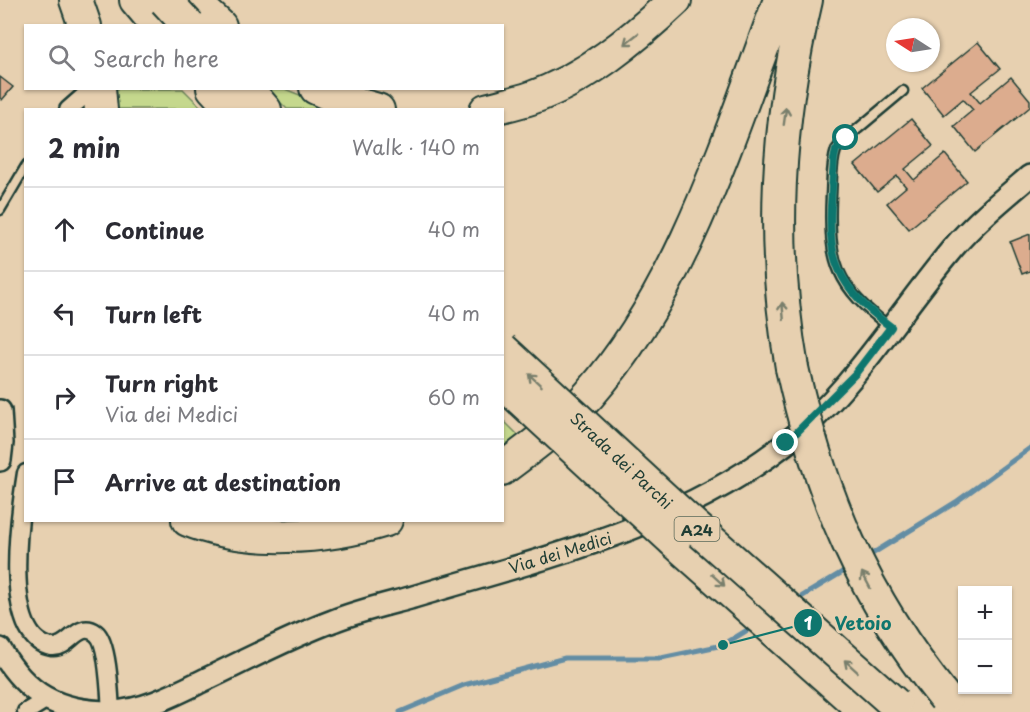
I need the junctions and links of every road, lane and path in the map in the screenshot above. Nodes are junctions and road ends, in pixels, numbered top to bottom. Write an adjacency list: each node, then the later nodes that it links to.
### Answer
1 (76, 0): 9 (highway)
2 (136, 0): 10 (highway)
3 (165, 0): 12 (highway, bridge)
4 (184, 0): 11 (street)
5 (192, 0): 13 (highway)
6 (675, 0): 25 (highway, one-way to 25)
7 (780, 0): 35 (highway)
8 (806, 0): 42 (highway, one-way to 8, bridge)
9 (84, 24)
10 (156, 24)
11 (170, 24)
12 (187, 24)
13 (218, 24)
14 (91, 90): 20 (street)
15 (99, 90): 21 (highway)
16 (215, 90): 22 (highway)
17 (248, 90): 23 (highway)
18 (320, 90): 24 (highway)
19 (903, 91): 29 (lane)
20 (70, 108)
21 (100, 108)
22 (231, 108)
23 (263, 108)
24 (371, 108)
25 (493, 108)
26 (24, 169): 28 (lane)
27 (1030, 176): 29 (street, Via dei Medici)
28 (0, 210)
29 (891, 327): 45 (street, Via dei Medici)
30 (504, 352): 43 (highway, Strada dei Parchi / A24, one-way to 30, bridge)
31 (504, 384): 39 (highway, Strada dei Parchi / A24, bridge)
32 (504, 404): 39 (highway, bridge)
33 (0, 411): 34 (street)
34 (0, 460)
35 (504, 466)
36 (24, 488): 45 (street)
37 (196, 522): 38 (highway)
38 (377, 522)
39 (674, 541): 43 (highway, Strada dei Parchi / A24, one-way to 43)
40 (0, 649): 41 (street, Via dei Medici)
41 (47, 699): 44 (street); 45 (street, Via dei Medici)
42 (952, 705)
43 (888, 710)
44 (26, 712)
45 (111, 712)

